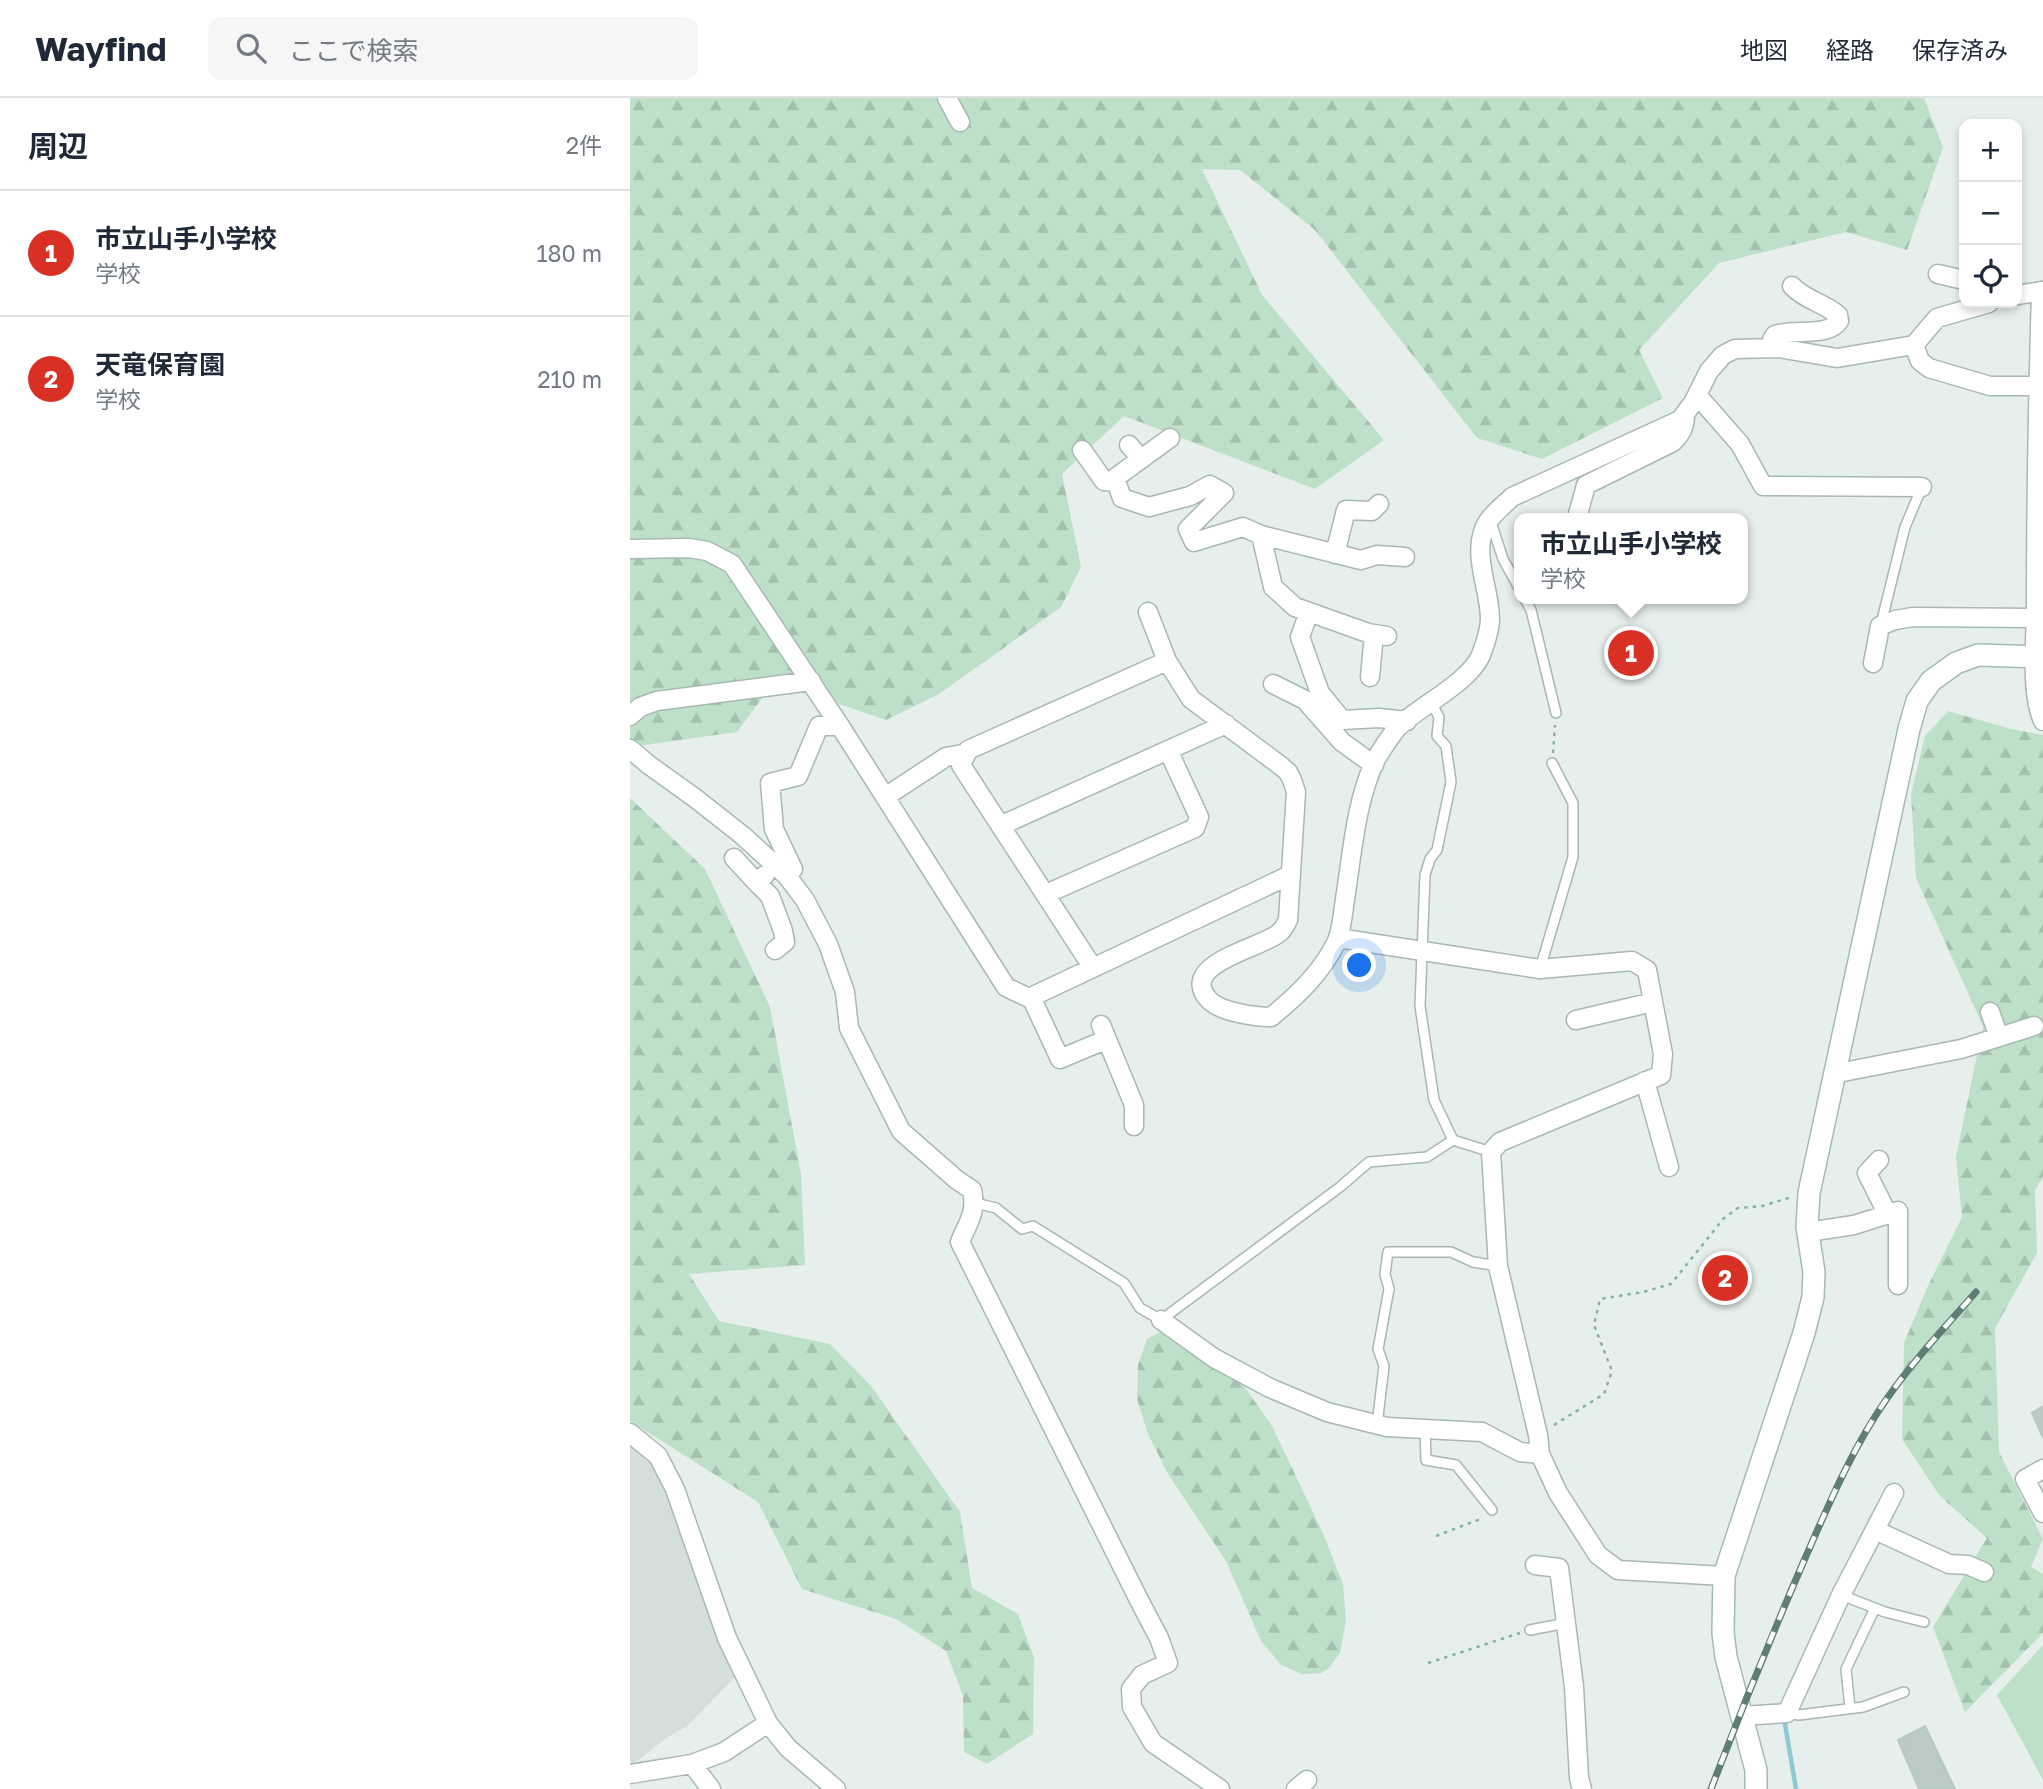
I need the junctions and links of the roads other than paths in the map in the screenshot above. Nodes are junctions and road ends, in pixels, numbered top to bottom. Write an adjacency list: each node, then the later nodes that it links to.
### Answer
1 (947, 98): 2 (street)
2 (960, 122)
3 (1938, 274): 4 (street)
4 (1959, 279)
5 (1793, 286): 10 (street)
6 (2042, 291): 7 (street); 11 (street)
7 (2022, 294)
8 (1968, 308): 9 (street)
9 (1914, 345): 10 (street); 11 (street)
10 (1773, 348): 12 (street)
11 (2041, 386): 20 (street)
12 (1697, 396): 13 (street); 19 (street)
13 (1685, 414): 22 (street); 23 (street)
14 (1170, 438): 17 (street)
15 (1129, 445): 17 (street)
16 (1082, 450): 18 (street)
17 (1141, 459): 18 (street)
18 (1116, 482): 24 (street)
19 (1922, 488): 33 (lane)
20 (2039, 501): 32 (street)
21 (1379, 504): 26 (street)
22 (1578, 513)
23 (1490, 519): 28 (lane); 40 (street)
24 (1261, 535): 26 (street); 31 (street)
25 (630, 549): 38 (street)
26 (1335, 554): 27 (street)
27 (1405, 557)
28 (1514, 579)
29 (1528, 604): 41 (lane)
30 (1147, 612): 35 (street)
31 (1309, 612): 37 (street); 43 (street)
32 (2036, 618): 33 (street); 34 (street)
33 (1880, 626): 36 (street)
34 (2039, 657): 44 (street); 70 (street)
35 (1167, 661): 45 (street); 49 (street)
36 (1874, 663)
37 (1370, 677)
38 (811, 681): 42 (street); 46 (street)
39 (1273, 684): 51 (street)
40 (1431, 702): 43 (street); 61 (lane)
41 (1556, 713)
42 (630, 716)
43 (1407, 721): 51 (street)
44 (2043, 722)
45 (1226, 724): 48 (street); 56 (street)
46 (840, 726): 52 (street); 55 (street)
47 (630, 749): 55 (street)
48 (1168, 750): 53 (street); 58 (street)
49 (967, 753): 52 (street); 53 (street)
50 (1552, 763): 63 (lane)
51 (1374, 765): 59 (street)
52 (885, 797): 64 (street)
53 (1002, 825): 58 (street)
54 (734, 858): 57 (street)
55 (781, 871): 57 (street); 77 (street)
56 (1290, 876): 59 (street); 62 (street)
57 (757, 883): 60 (street)
58 (1046, 894): 62 (street)
59 (1338, 938): 61 (street)
60 (775, 950)
61 (1421, 951): 63 (street); 73 (lane)
62 (1093, 968): 64 (street)
63 (1540, 969): 65 (street)
64 (1031, 997): 72 (street)
65 (1653, 1002): 67 (street); 71 (street)
66 (1990, 1012): 69 (street)
67 (1576, 1020)
68 (2034, 1026): 69 (street)
69 (1999, 1037): 70 (street)
70 (1835, 1072): 79 (street)
71 (1645, 1082): 74 (street); 76 (street)
72 (1133, 1126)
73 (1453, 1140): 74 (lane); 82 (lane)
74 (1491, 1152): 80 (street)
75 (1879, 1160): 78 (street)
76 (1669, 1167)
77 (975, 1203): 82 (lane); 109 (street)
78 (1888, 1215): 79 (street); 81 (street)
79 (1808, 1232): 94 (street)
80 (1498, 1266): 83 (lane); 86 (street)
81 (1898, 1285)
82 (1161, 1320): 83 (street)
83 (1377, 1425): 84 (street)
84 (1425, 1428): 86 (street); 89 (lane)
85 (630, 1433): 104 (street)
86 (1540, 1454): 94 (street)
87 (2043, 1469): 90 (street)
88 (1894, 1493): 91 (street)
89 (1492, 1510)
90 (2043, 1513)
91 (1875, 1530): 93 (street); 95 (street)
92 (1535, 1565): 98 (street)
93 (1984, 1572)
94 (1724, 1576): 103 (street)
95 (1841, 1595): 96 (lane); 102 (street)
96 (1875, 1608): 97 (lane); 101 (lane)
97 (1924, 1622)
98 (1566, 1623): 99 (lane); 110 (street)
99 (1530, 1630)
100 (1904, 1692): 101 (lane)
101 (1850, 1709): 102 (lane)
102 (1787, 1713): 103 (street)
103 (1742, 1716): 111 (street)
104 (768, 1723): 105 (street); 108 (street)
105 (692, 1765): 106 (street); 107 (street)
106 (630, 1774)
107 (711, 1789)
108 (836, 1789)
109 (1220, 1789)
110 (1582, 1789)
111 (1756, 1789)

